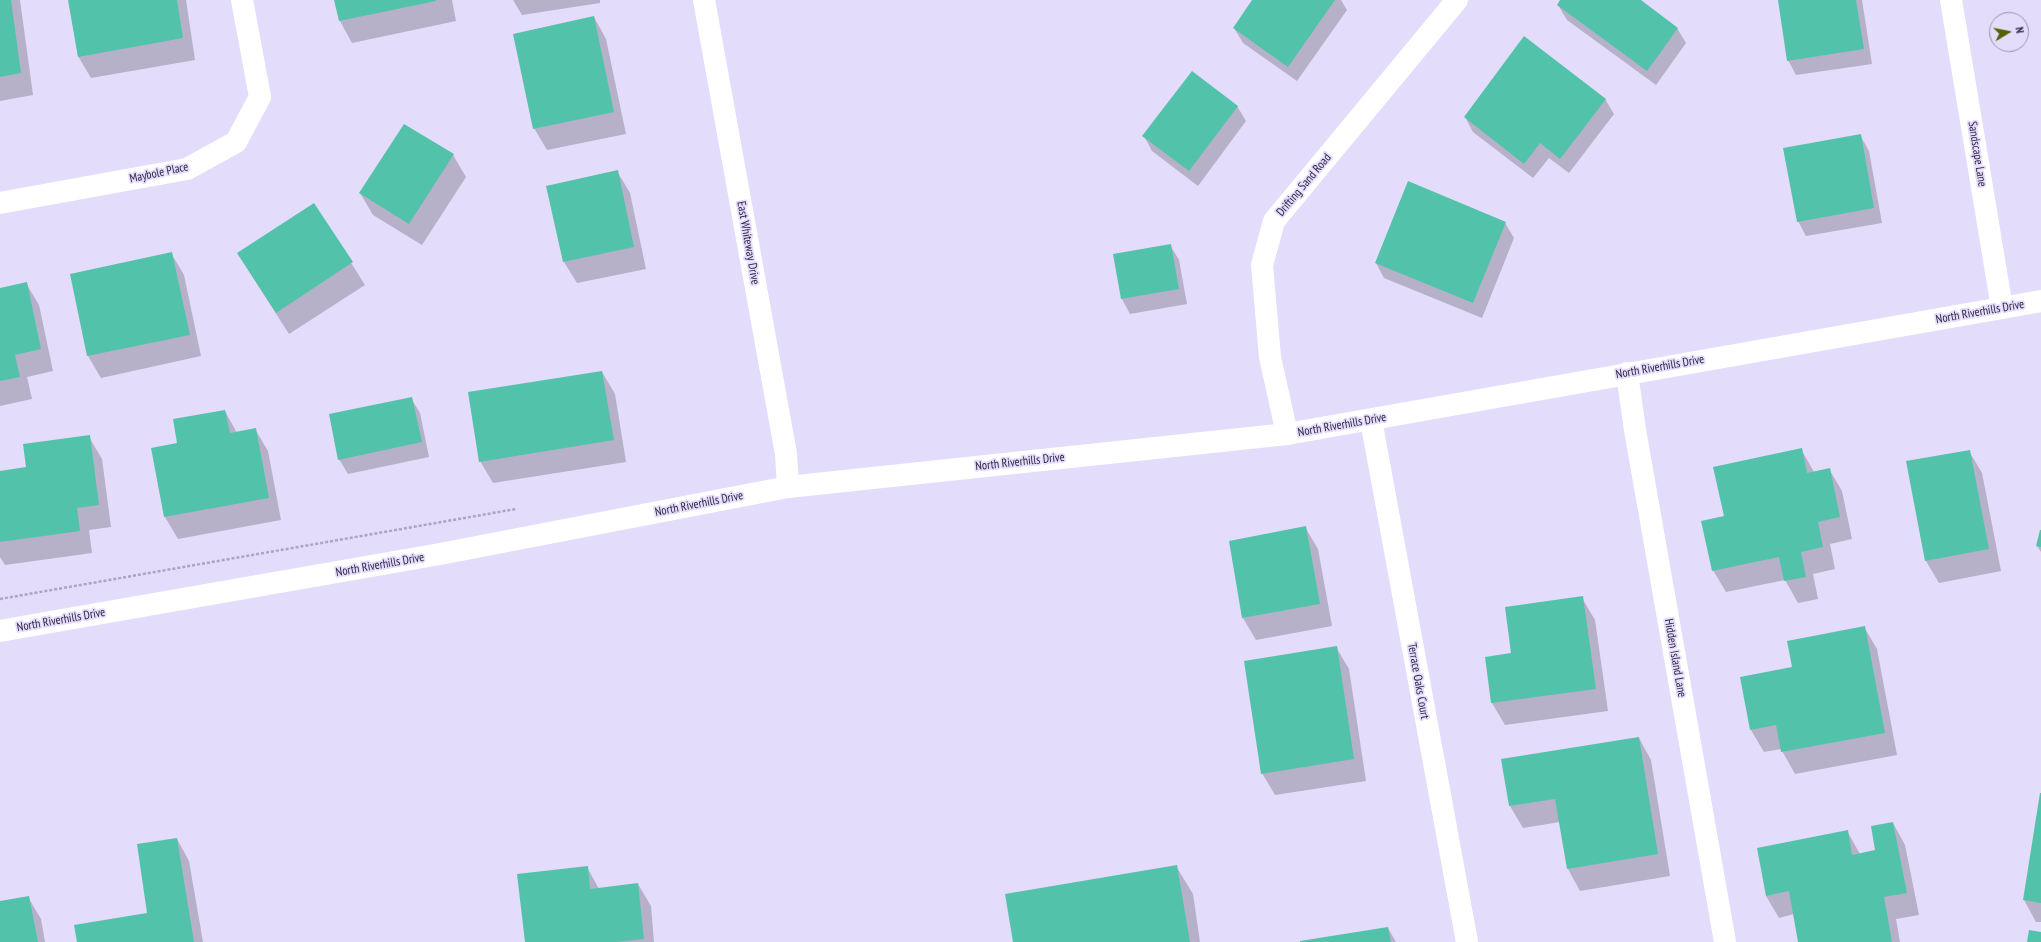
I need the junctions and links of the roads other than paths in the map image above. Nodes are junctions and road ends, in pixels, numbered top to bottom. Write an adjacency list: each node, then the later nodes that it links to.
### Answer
1 (242, 0): 5 (street, Maybole Place)
2 (704, 0): 11 (street, East Whiteway Drive)
3 (1457, 0): 10 (street, Drifting Sand Road)
4 (1951, 0): 7 (street, Sandscape Lane)
5 (0, 203)
6 (2041, 301): 7 (street, North Riverhills Drive)
7 (2002, 308): 8 (street, North Riverhills Drive)
8 (1627, 373): 9 (street, North Riverhills Drive); 14 (street, Hidden Island Lane)
9 (1371, 420): 10 (street, North Riverhills Drive); 13 (street, Terrace Oaks Court)
10 (1287, 434): 11 (street, North Riverhills Drive)
11 (788, 487): 12 (street, North Riverhills Drive)
12 (0, 631)
13 (1467, 942)
14 (1725, 942)

